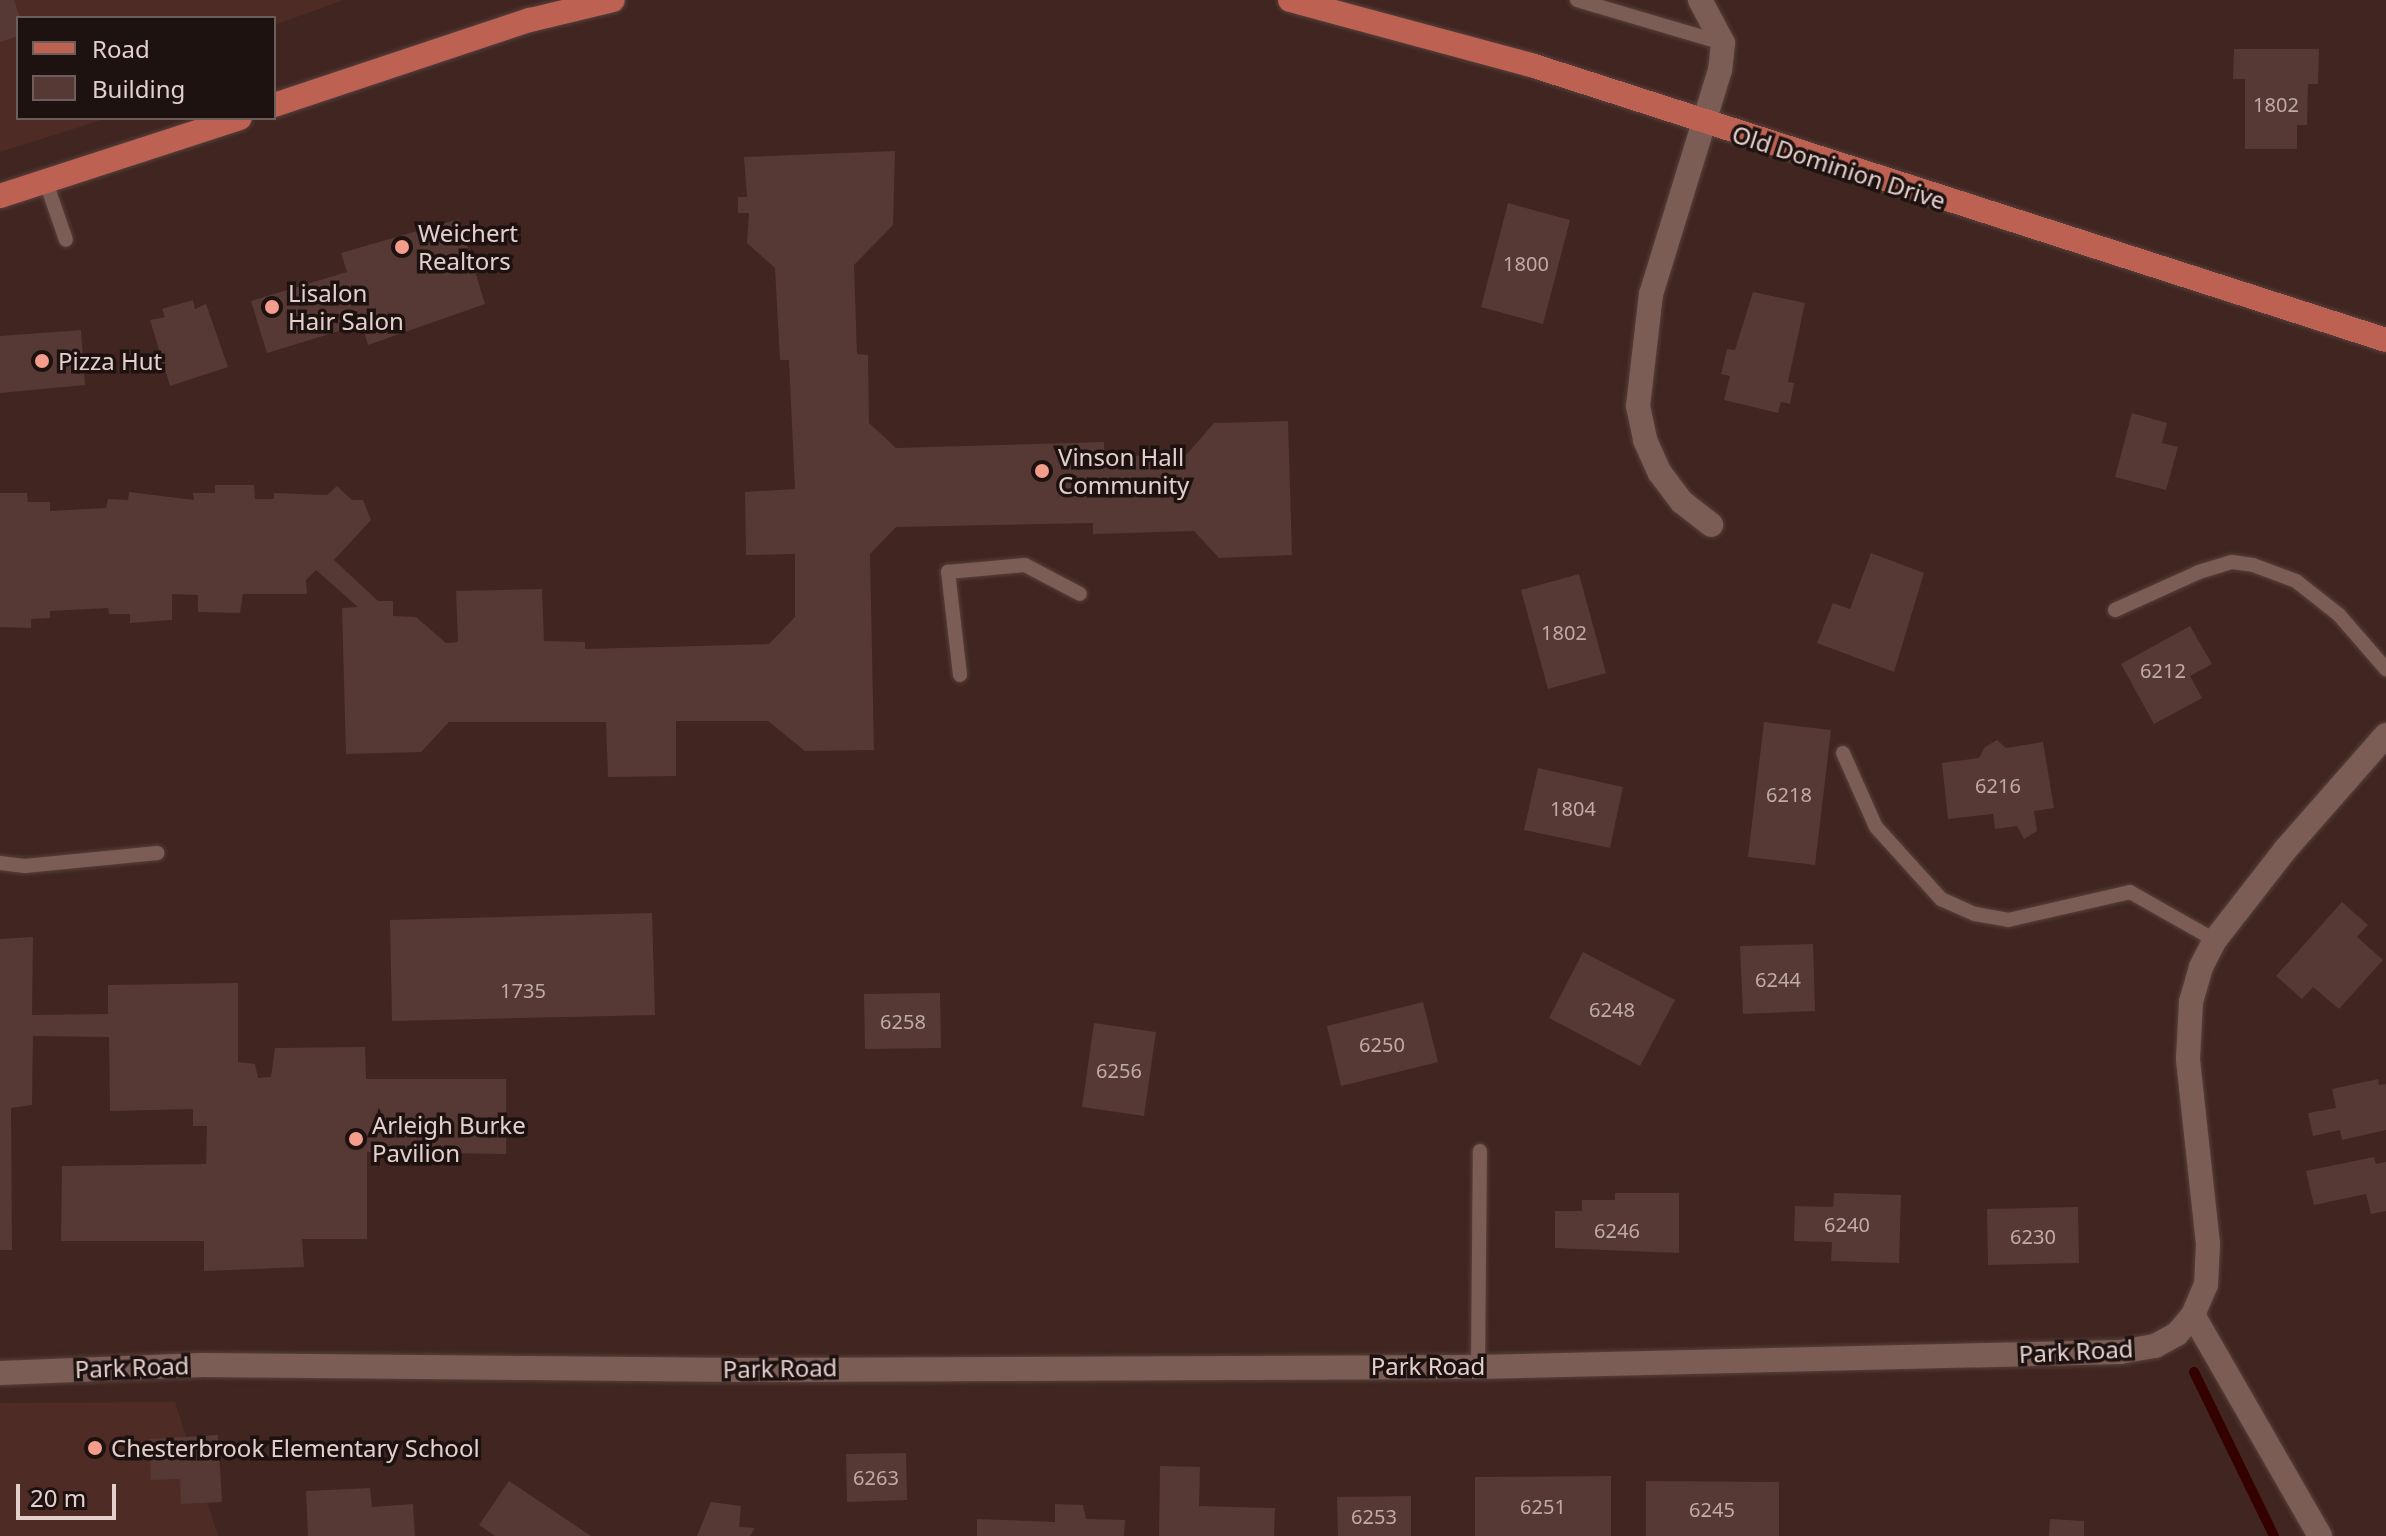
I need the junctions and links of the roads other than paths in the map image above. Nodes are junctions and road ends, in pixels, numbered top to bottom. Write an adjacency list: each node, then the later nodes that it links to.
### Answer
1 (613, 0): 6 (main road)
2 (1290, 0): 8 (main road, Old Dominion Drive)
3 (1577, 0): 5 (lane)
4 (1700, 0): 5 (street)
5 (1723, 43): 8 (street)
6 (276, 104)
7 (234, 120): 9 (main road)
8 (1701, 123): 12 (main road, Old Dominion Drive); 13 (street)
9 (46, 182): 10 (main road); 11 (lane)
10 (0, 196)
11 (66, 240)
12 (2386, 340)
13 (1711, 525)
14 (1080, 594): 17 (lane)
15 (2115, 610): 16 (lane)
16 (2386, 669)
17 (960, 675)
18 (2386, 735): 22 (street, Park Road)
19 (1843, 753): 22 (lane)
20 (157, 853): 21 (lane)
21 (0, 863)
22 (2215, 940): 24 (street, Park Road)
23 (1480, 1151): 25 (lane)
24 (2193, 1315): 25 (street, Park Road); 27 (street)
25 (1478, 1367): 26 (street, Park Road)
26 (0, 1373)
27 (2320, 1536)

